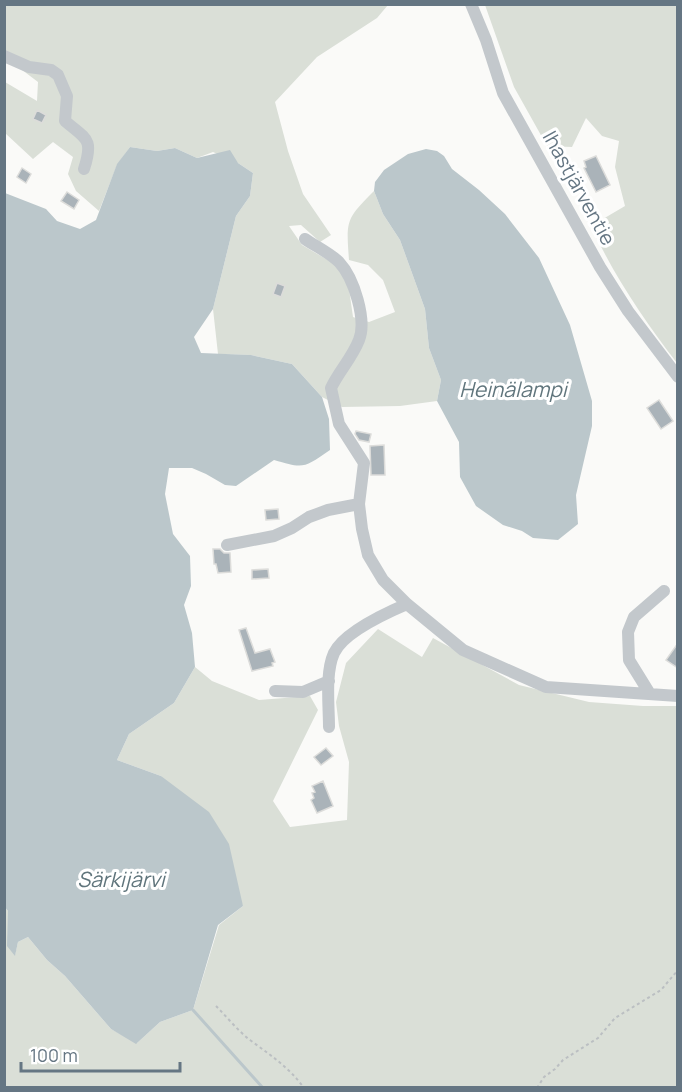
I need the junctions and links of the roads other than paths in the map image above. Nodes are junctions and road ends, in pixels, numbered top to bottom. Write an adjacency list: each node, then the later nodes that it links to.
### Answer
1 (471, 4): 5 (street, Ihastjärventie)
2 (4, 56): 3 (street)
3 (84, 169)
4 (305, 239): 6 (street)
5 (678, 377)
6 (359, 504): 7 (street); 9 (street)
7 (227, 545)
8 (664, 591): 12 (street)
9 (407, 604): 10 (street); 12 (street)
10 (329, 681): 11 (street); 14 (street)
11 (275, 691)
12 (650, 694): 13 (street)
13 (678, 696)
14 (329, 727)

